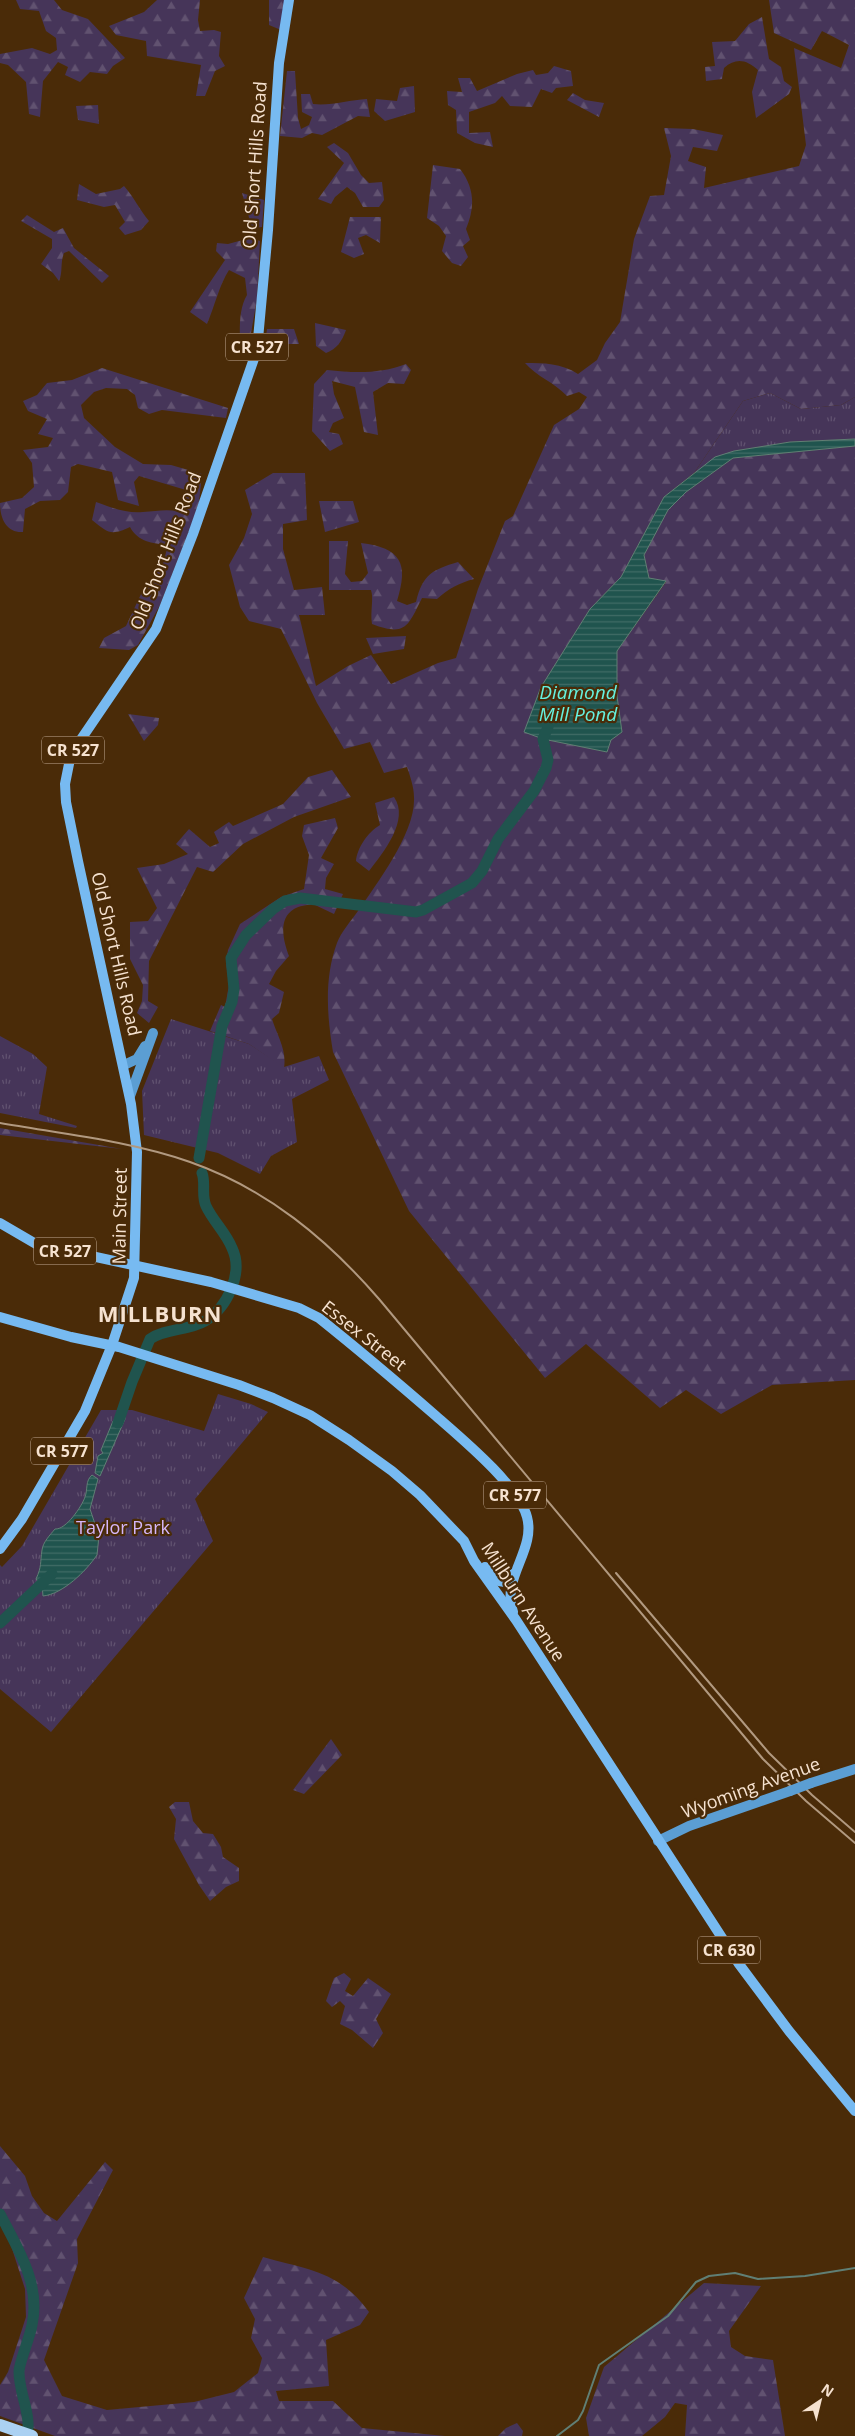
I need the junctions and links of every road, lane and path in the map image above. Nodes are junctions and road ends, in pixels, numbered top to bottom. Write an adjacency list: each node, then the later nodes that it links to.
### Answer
1 (290, 0): 3 (main road, Old Short Hills Road / CR 527)
2 (142, 1066): 3 (main road); 3 (main road); 4 (main road)
3 (125, 1069): 4 (main road, Old Short Hills Road / CR 527)
4 (130, 1096): 5 (main road, Old Short Hills Road / CR 527)
5 (137, 1152): 7 (main road, Main Street / CR 527)
6 (0, 1223): 7 (main road, Essex Street / CR 527)
7 (136, 1266): 9 (main road, Main Street / CR 527); 12 (main road, Essex Street / CR 577)
8 (0, 1317): 9 (main road, Millburn Avenue)
9 (112, 1345): 10 (main road, Millburn Avenue / CR 577); 11 (main road, Main Street / CR 577)
10 (464, 1541): 12 (main road); 13 (main road, Millburn Avenue / CR 577)
11 (0, 1549)
12 (515, 1571): 13 (main road, Essex Street / CR 577)
13 (516, 1620): 15 (main road, Millburn Avenue / CR 577)
14 (855, 1769): 15 (main road, Wyoming Avenue, bridge)
15 (658, 1841): 16 (main road, Millburn Avenue / CR 630)
16 (855, 2111)
17 (0, 2426): 19 (highway)
18 (0, 2434): 20 (highway)
19 (26, 2434)
20 (5, 2436)

